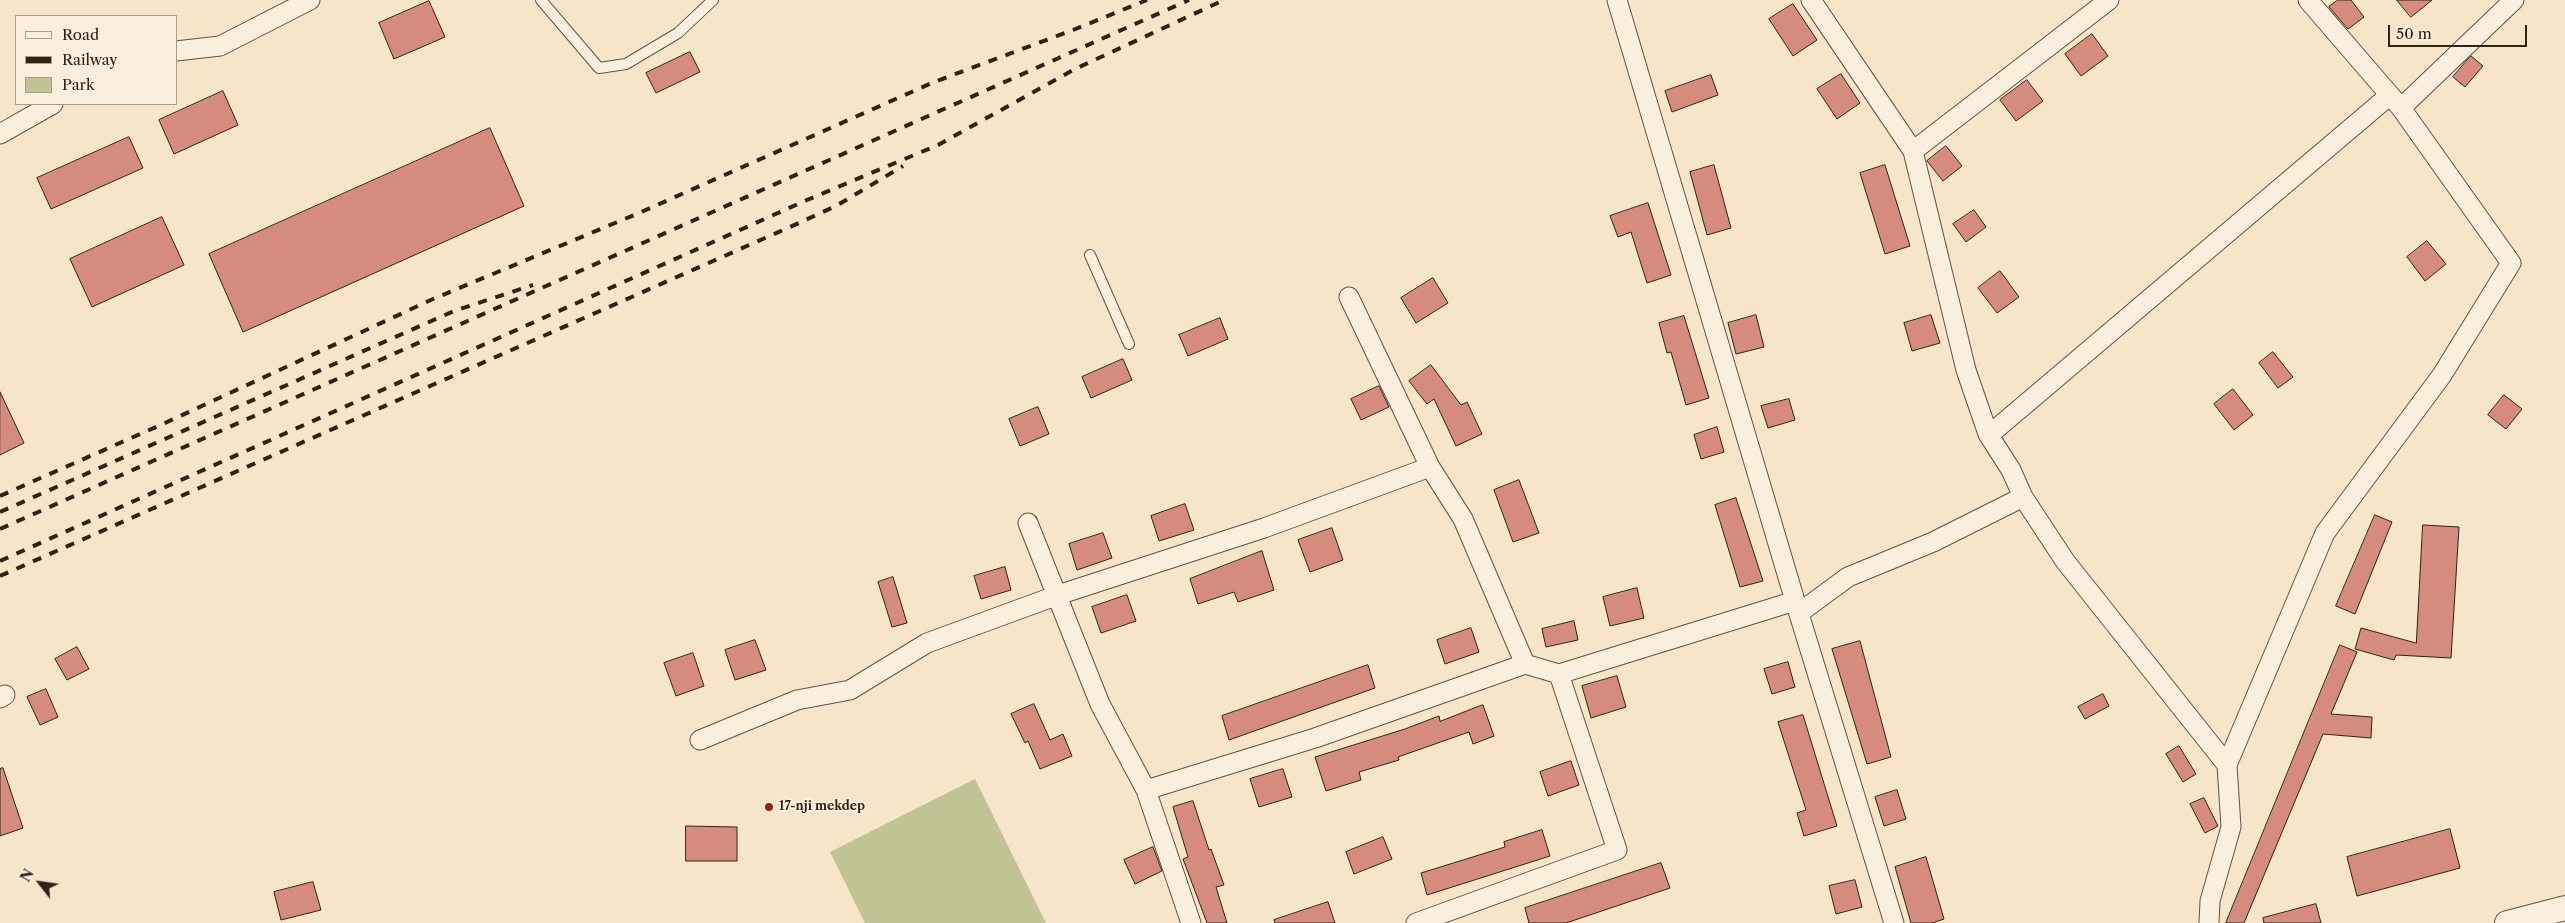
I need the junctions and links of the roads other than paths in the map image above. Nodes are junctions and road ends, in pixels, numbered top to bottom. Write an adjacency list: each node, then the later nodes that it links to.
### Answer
1 (310, 0): 9 (street)
2 (541, 0): 3 (lane)
3 (713, 0)
4 (1617, 0): 22 (street)
5 (1811, 0): 13 (street)
6 (2109, 0): 13 (street)
7 (2308, 0): 10 (street)
8 (2514, 0): 10 (street)
9 (178, 51)
10 (2395, 101): 17 (street); 26 (street)
11 (51, 105): 12 (street)
12 (0, 134)
13 (1913, 151): 17 (street)
14 (1090, 255): 16 (lane)
15 (1349, 297): 18 (street)
16 (1129, 344)
17 (1989, 435): 19 (street)
18 (1430, 467): 21 (street); 23 (street)
19 (2023, 497): 22 (street); 26 (street)
20 (1028, 523): 21 (street)
21 (1058, 595): 25 (street); 27 (street)
22 (1797, 607): 24 (street); 31 (street)
23 (1525, 664): 24 (street); 27 (street)
24 (1559, 674): 30 (street)
25 (700, 740)
26 (2227, 764): 32 (street)
27 (1146, 790): 29 (street)
28 (2565, 908): 33 (street)
29 (1191, 923)
30 (1416, 923)
31 (1894, 923)
32 (2209, 923)
33 (2507, 923)

